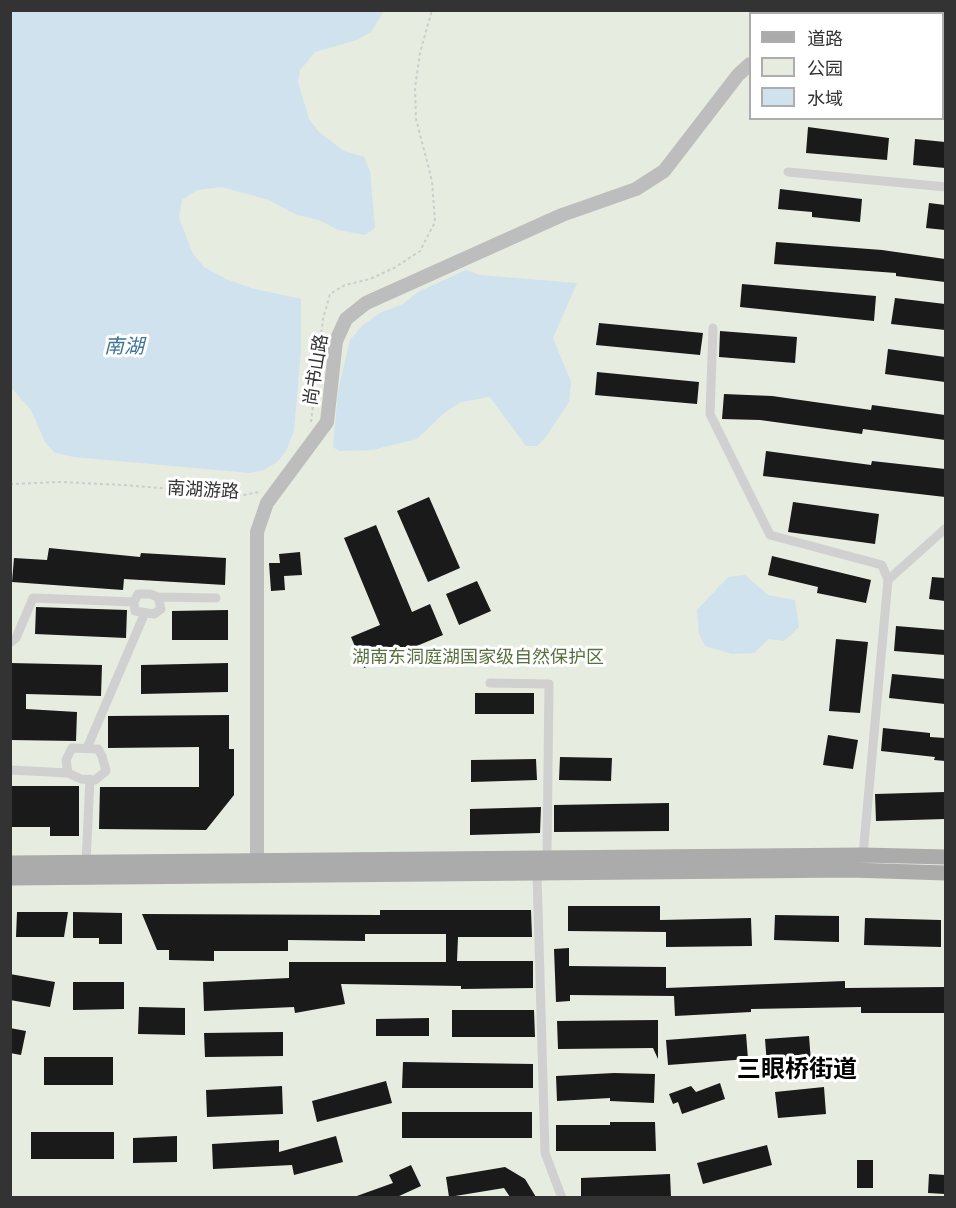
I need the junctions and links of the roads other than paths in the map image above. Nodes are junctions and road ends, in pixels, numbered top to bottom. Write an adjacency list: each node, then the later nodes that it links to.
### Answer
1 (749, 65): 20 (street, 尚书山路)
2 (788, 172): 3 (street)
3 (945, 188)
4 (713, 328): 6 (street)
5 (945, 528): 6 (street)
6 (888, 580): 17 (street)
7 (158, 597): 8 (street); 9 (street); 10 (street)
8 (216, 598)
9 (134, 602): 10 (street); 11 (street)
10 (144, 615): 13 (street)
11 (10, 643)
12 (490, 683): 19 (street)
13 (87, 748): 15 (street); 16 (street)
14 (10, 770): 15 (street)
15 (68, 772): 16 (street)
16 (90, 779): 21 (street)
17 (863, 855): 18 (main road); 19 (main road)
18 (945, 856)
19 (547, 857): 20 (main road)
20 (257, 860): 21 (main road)
21 (86, 862): 22 (main road)
22 (10, 863)
23 (537, 873): 24 (main road); 25 (main road); 26 (street)
24 (945, 873)
25 (10, 878)
26 (562, 1197)

